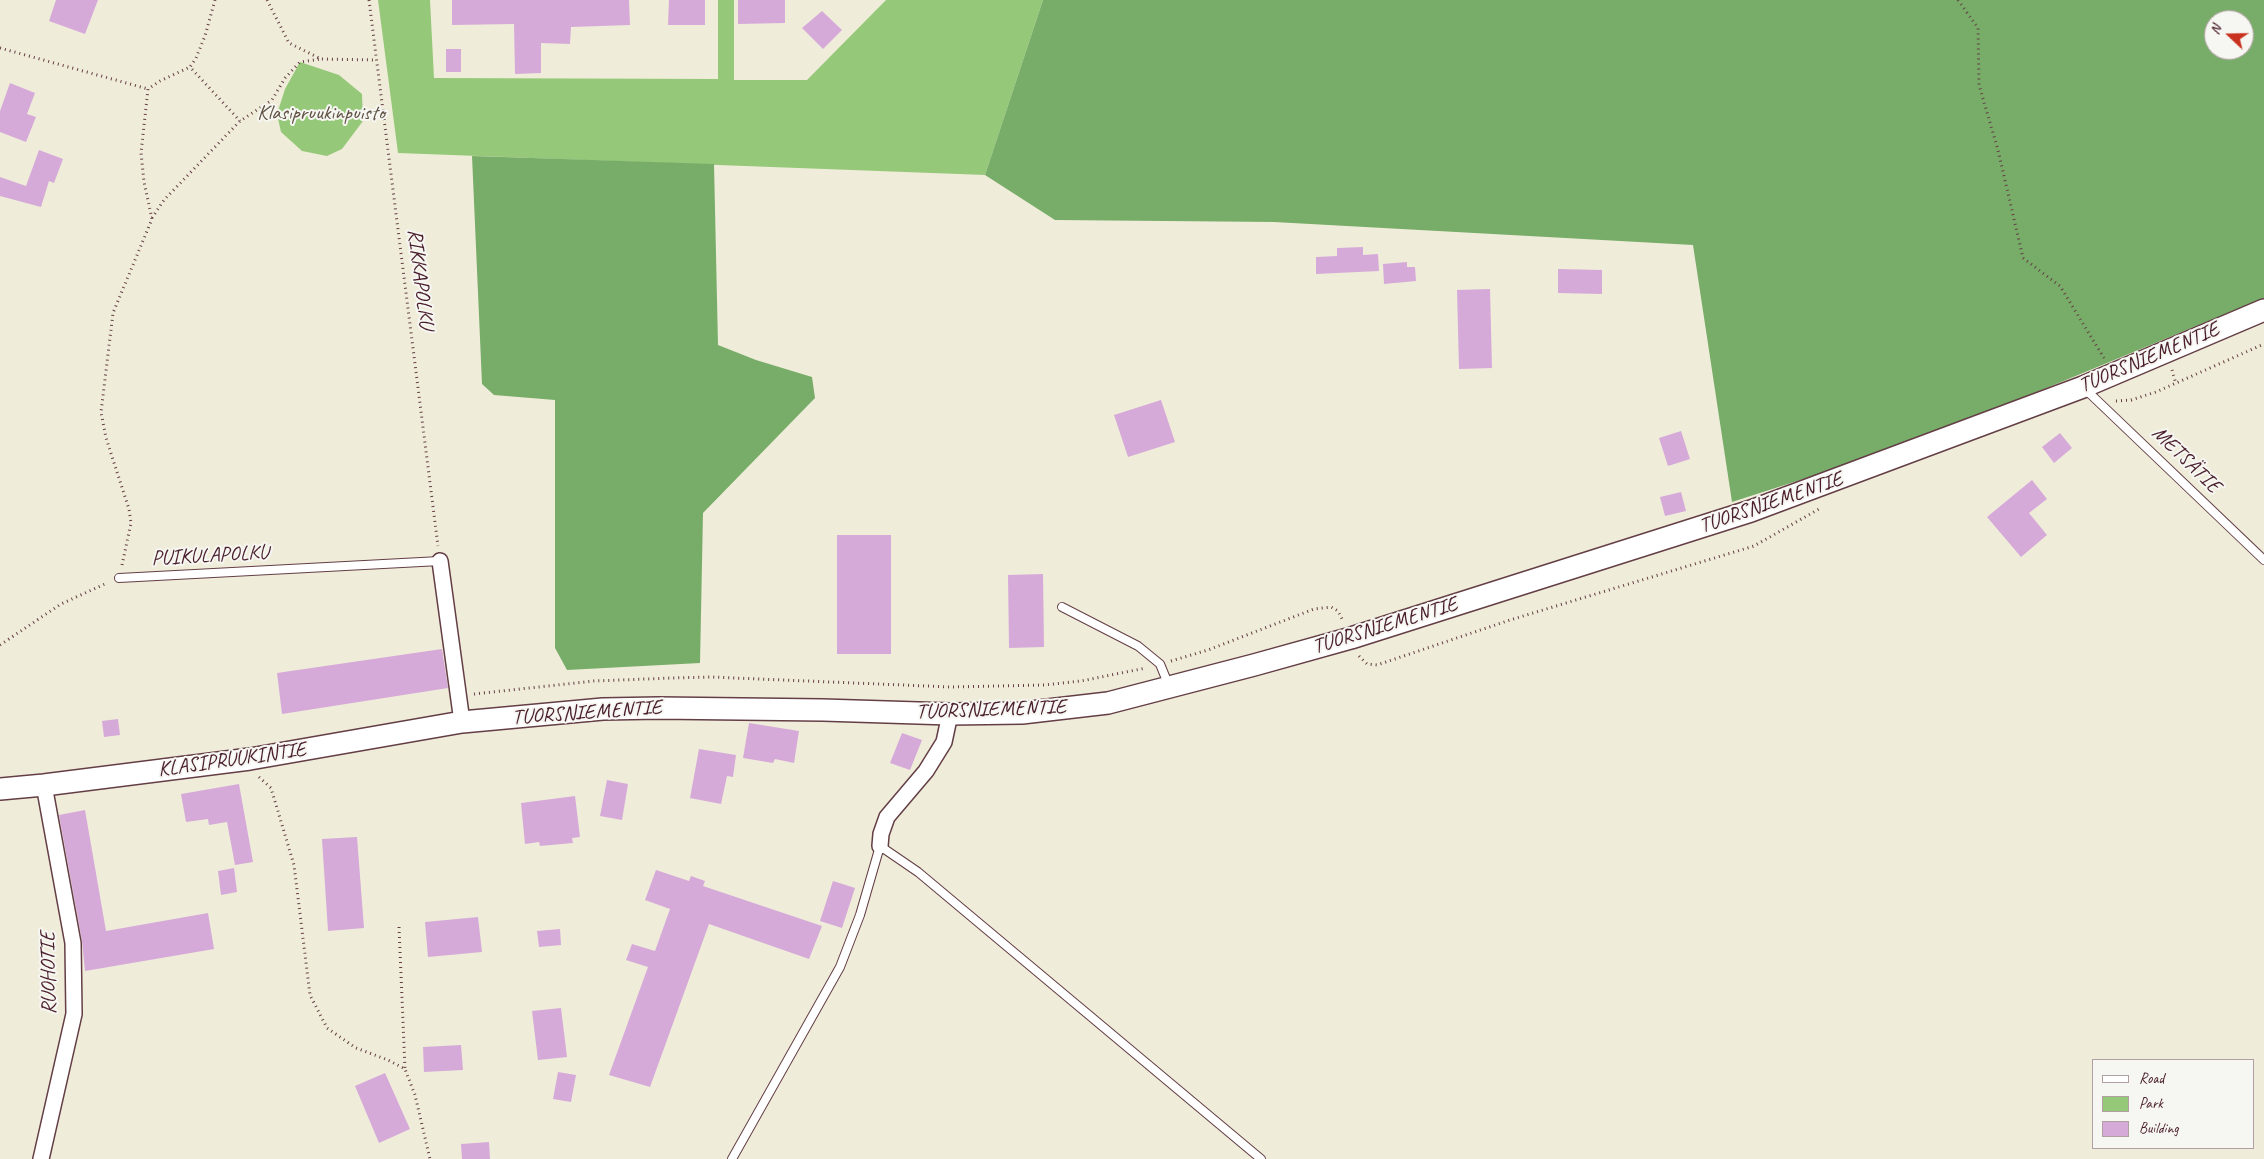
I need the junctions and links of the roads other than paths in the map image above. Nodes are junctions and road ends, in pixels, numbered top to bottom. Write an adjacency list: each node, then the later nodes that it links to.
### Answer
1 (2264, 310): 2 (main road, TUORSNIEMENTIE)
2 (2083, 387): 3 (lane, METSÄTIE); 7 (main road, TUORSNIEMENTIE)
3 (2264, 560)
4 (440, 561): 5 (lane, PUIKULAPOLKU); 9 (street)
5 (119, 578)
6 (1062, 607): 7 (lane)
7 (1169, 687): 8 (main road, TUORSNIEMENTIE)
8 (950, 714): 9 (main road, TUORSNIEMENTIE); 12 (street)
9 (462, 722): 10 (main road, KLASIPRUUKINTIE)
10 (44, 785): 11 (main road, KLASIPRUUKINTIE); 13 (street, RUOHOTIE)
11 (0, 789)
12 (880, 846): 14 (lane); 15 (lane)
13 (41, 1159)
14 (732, 1159)
15 (1260, 1159)

